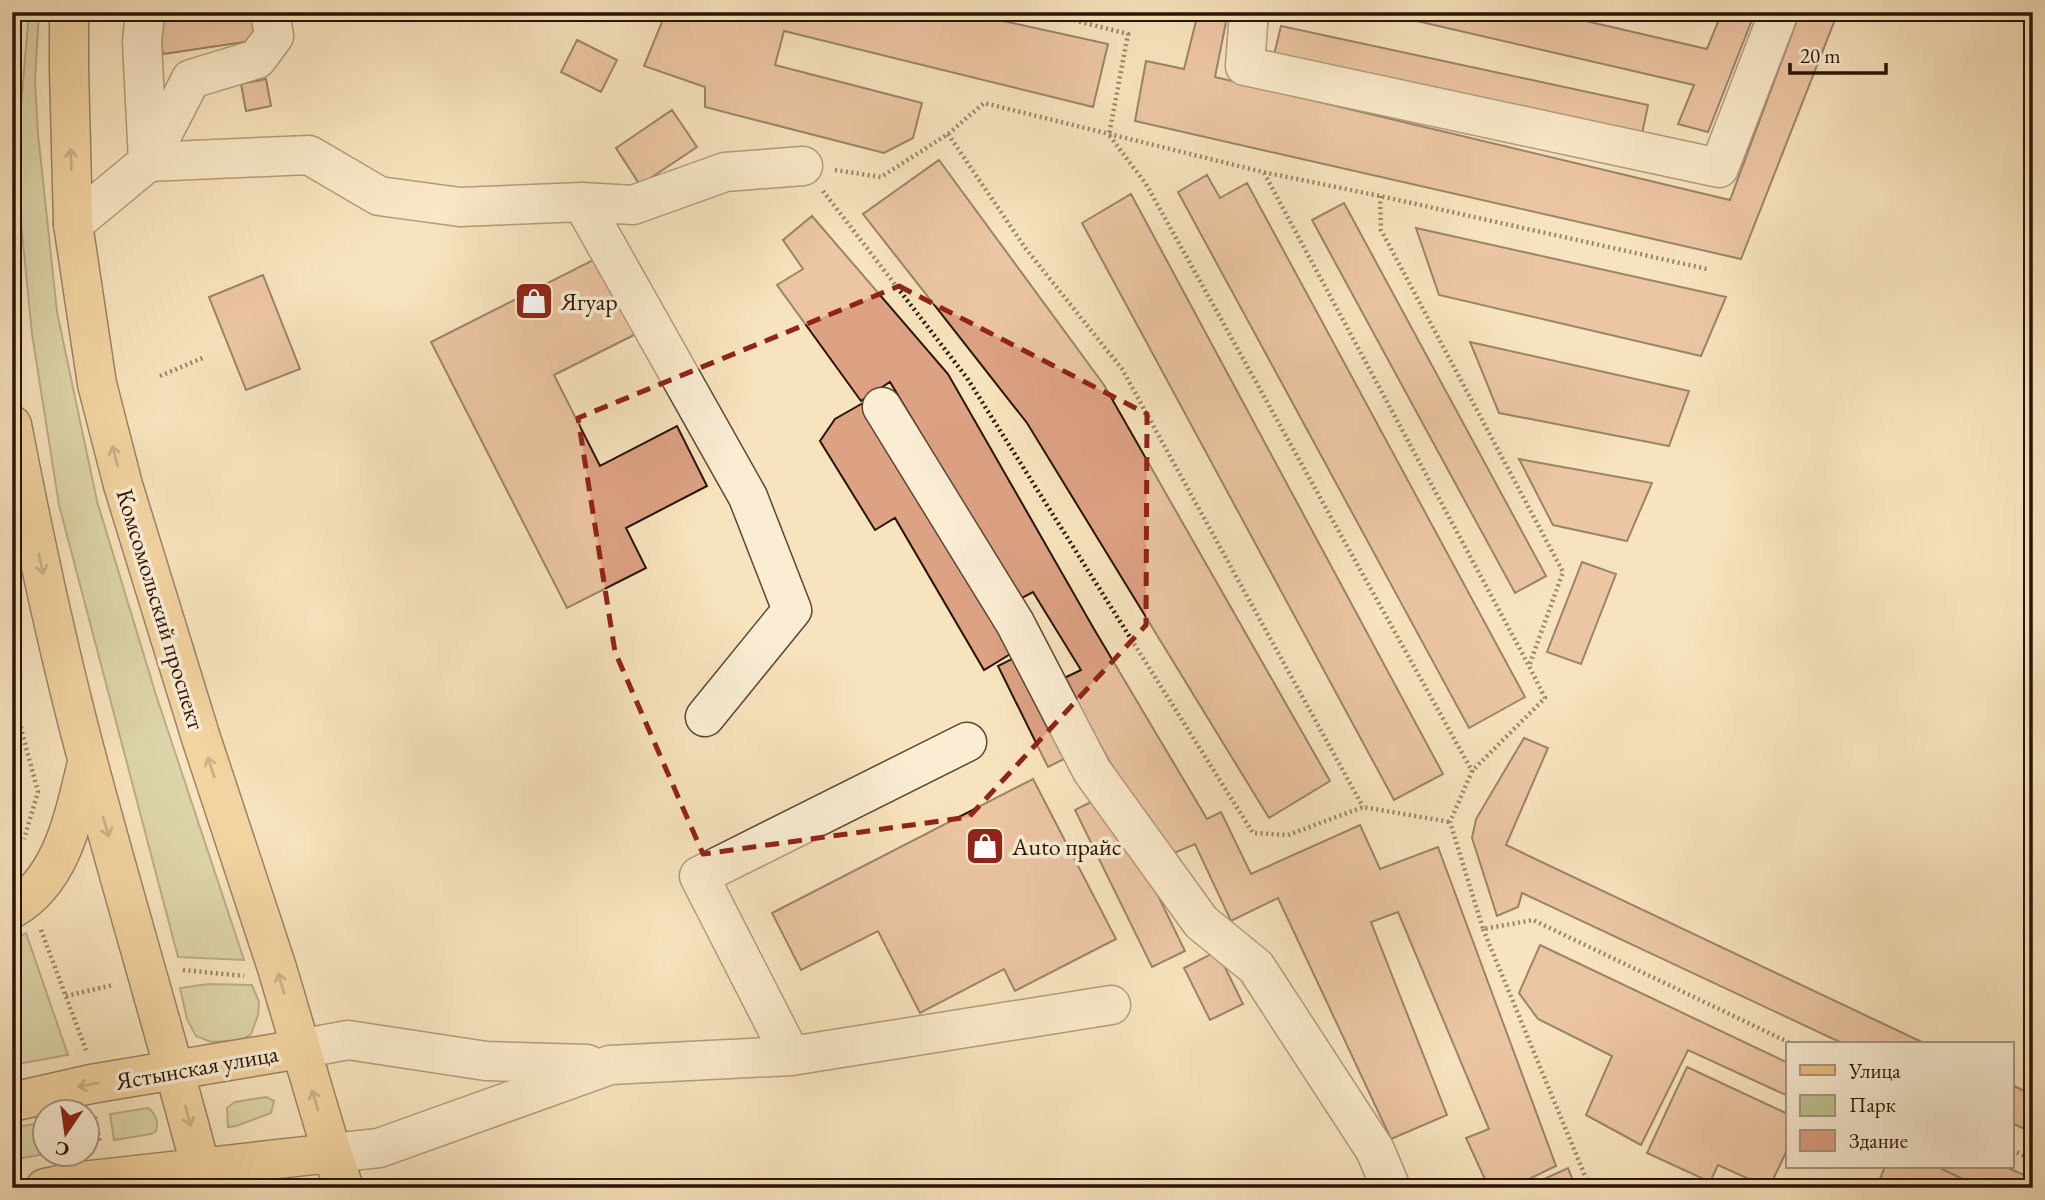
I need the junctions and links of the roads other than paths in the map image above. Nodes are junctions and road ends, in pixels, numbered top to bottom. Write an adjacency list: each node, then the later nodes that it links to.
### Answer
1 (69, 12): 9 (main road, Комсомольский проспект, one-way to 1)
2 (145, 12): 6 (lane)
3 (270, 12): 6 (lane)
4 (1249, 12): 5 (lane)
5 (1779, 12)
6 (148, 162): 8 (lane); 9 (lane)
7 (803, 166): 8 (lane)
8 (582, 202): 12 (lane)
9 (73, 224): 17 (main road, Комсомольский проспект, one-way to 9)
10 (883, 407): 25 (lane)
11 (12, 425): 14 (main road, one-way to 14)
12 (705, 717)
13 (967, 742): 18 (lane)
14 (88, 761): 15 (main road); 20 (main road, one-way to 20)
15 (26, 917)
16 (1111, 1005): 18 (lane)
17 (300, 1049): 19 (lane); 20 (main road, Ястынская улица); 22 (main road, Комсомольский проспект, one-way to 17)
18 (791, 1056): 19 (lane)
19 (610, 1065): 22 (lane)
20 (176, 1070): 21 (main road, Ястынская улица, one-way to 21); 23 (main road, one-way to 23)
21 (12, 1102)
22 (338, 1171): 23 (main road)
23 (204, 1178): 24 (main road)
24 (45, 1188)
25 (1391, 1188)

